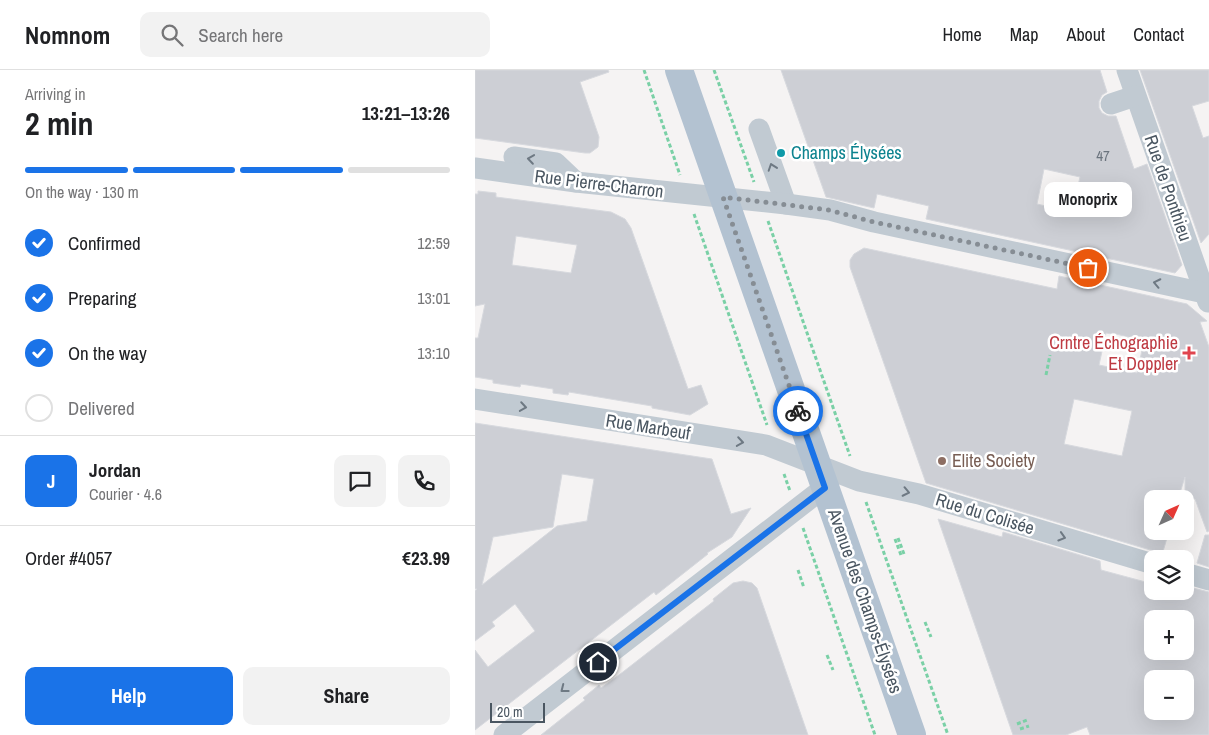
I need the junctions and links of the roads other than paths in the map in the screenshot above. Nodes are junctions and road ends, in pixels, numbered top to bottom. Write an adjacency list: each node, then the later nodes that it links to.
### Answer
1 (679, 70): 9 (main road, Avenue des Champs-Élysées)
2 (1127, 70): 3 (street, Rue de Ponthieu)
3 (1135, 96): 4 (street); 11 (street, Rue de Ponthieu)
4 (1111, 104)
5 (759, 129): 10 (street, one-way to 5)
6 (514, 157): 8 (street, one-way to 6)
7 (475, 168): 8 (street, Rue Pierre-Charron)
8 (576, 182): 9 (street, Rue Pierre-Charron)
9 (723, 197): 10 (street, Rue Pierre-Charron); 13 (main road, Avenue des Champs-Élysées)
10 (786, 204): 11 (street, Rue Pierre-Charron, one-way to 10)
11 (1208, 297)
12 (475, 399): 13 (street, Rue Marbeuf, one-way to 13)
13 (821, 476): 14 (street, Rue du Colisée, one-way to 14); 17 (street, one-way to 17); 18 (main road, Avenue des Champs-Élysées)
14 (1144, 561)
15 (1194, 576): 16 (street)
16 (1209, 580)
17 (504, 735)
18 (912, 735)

